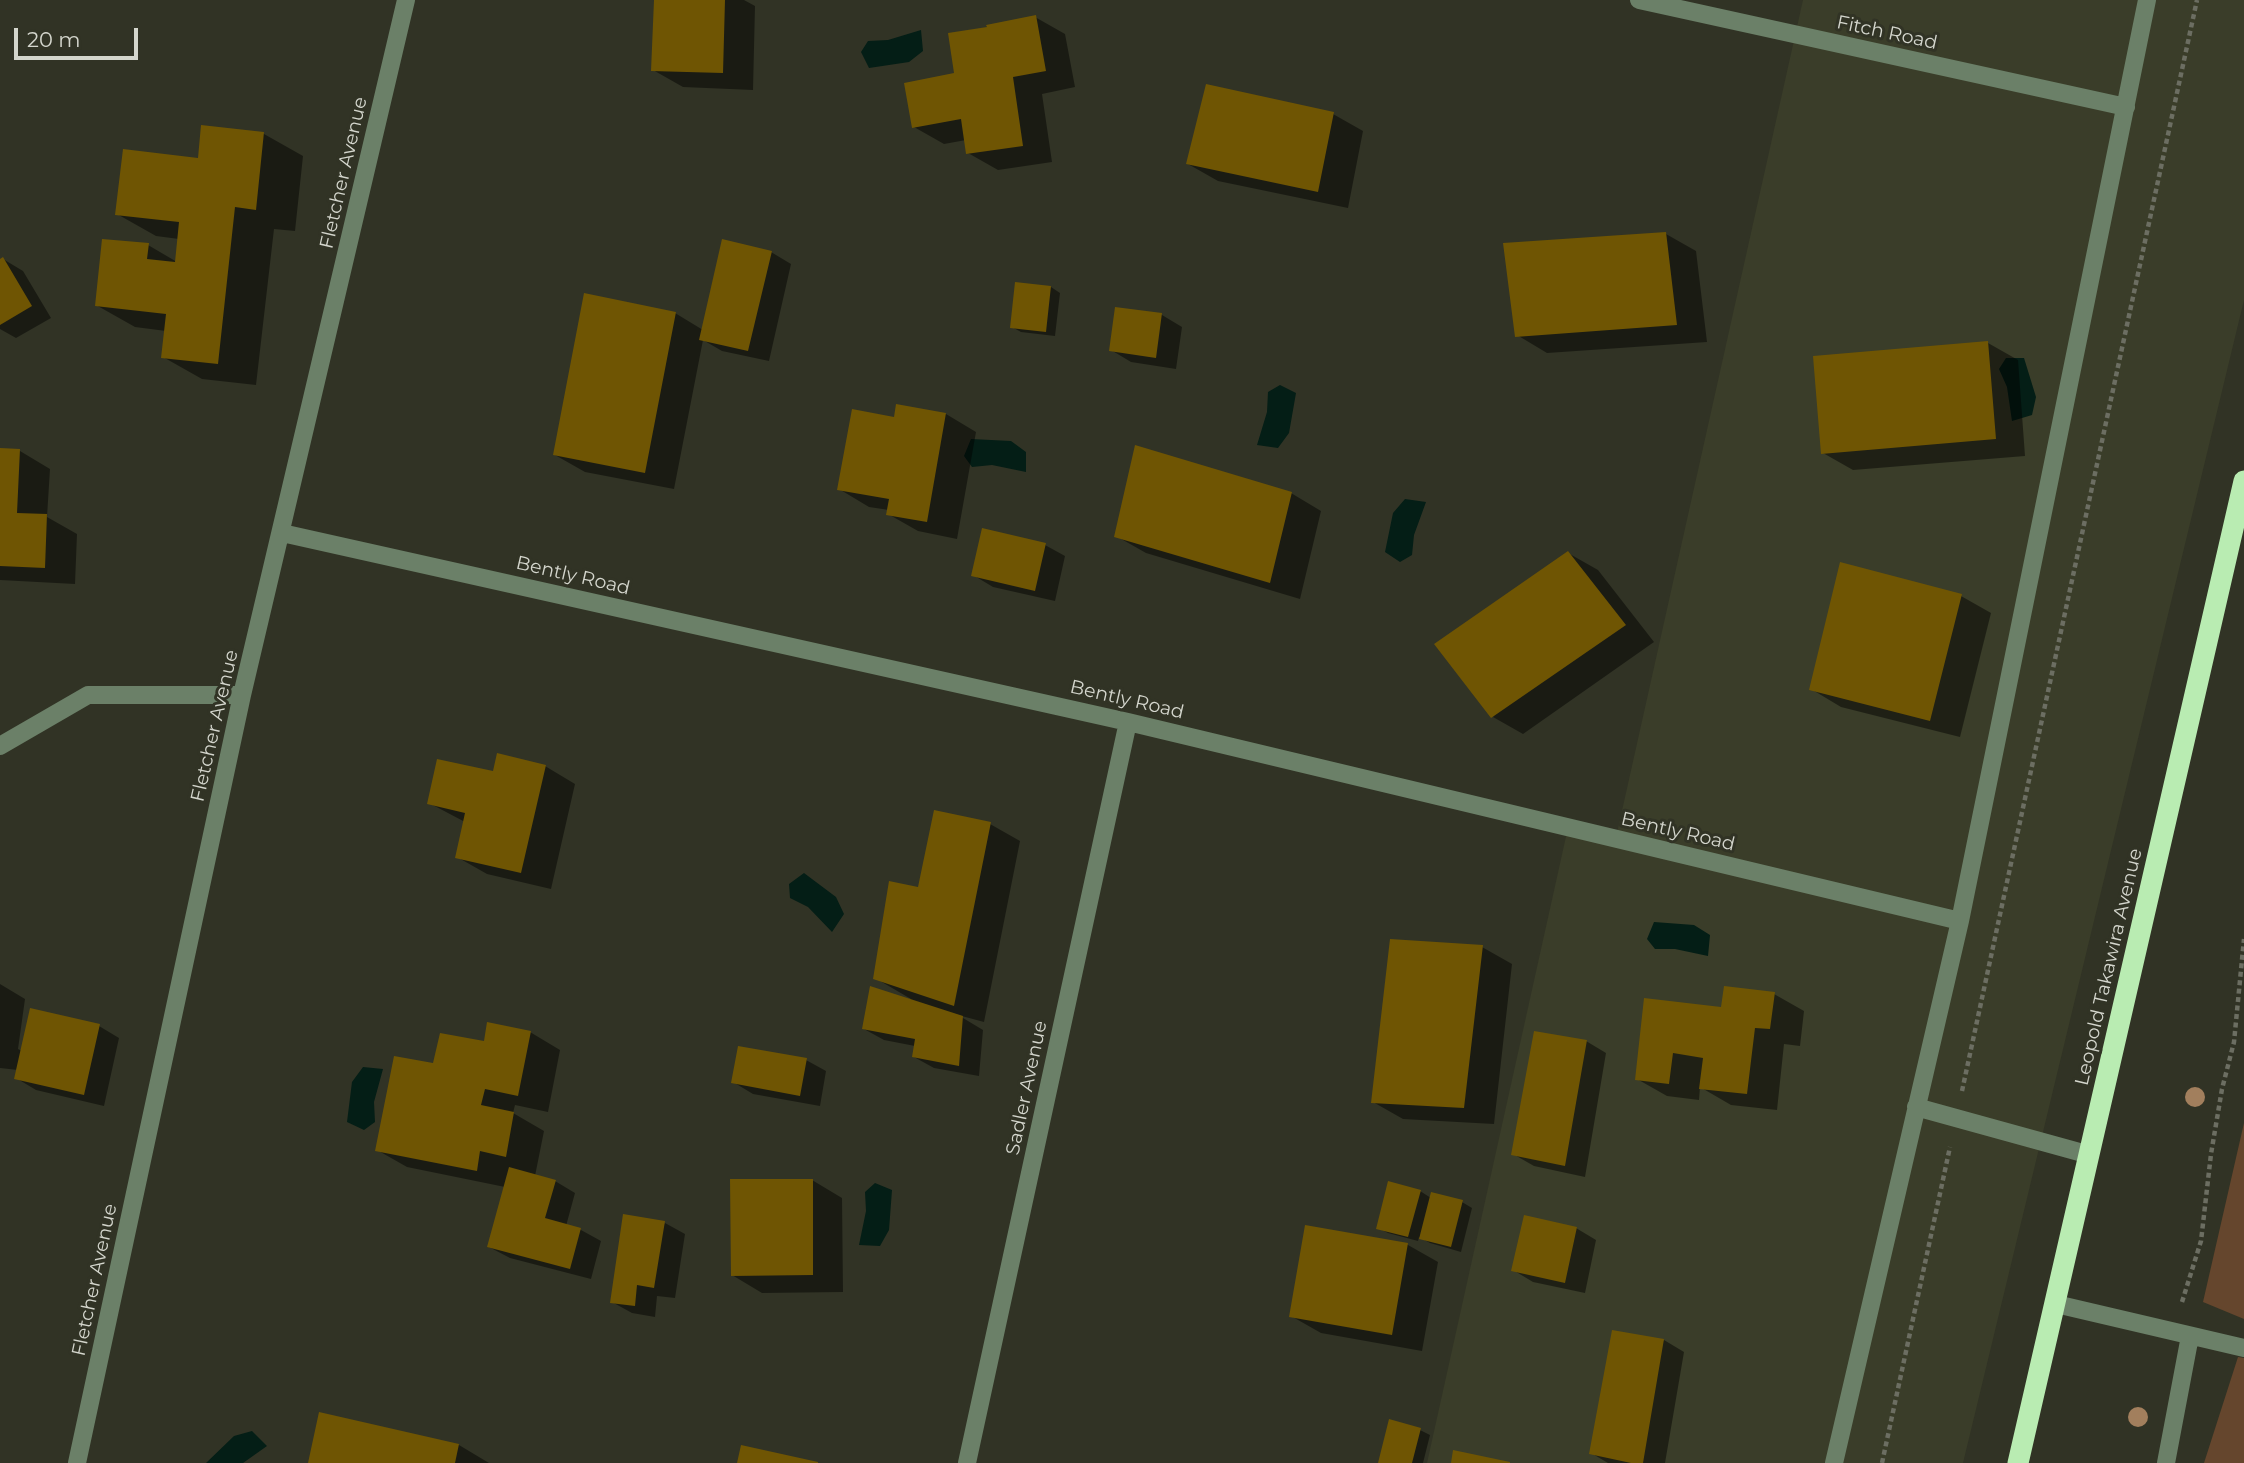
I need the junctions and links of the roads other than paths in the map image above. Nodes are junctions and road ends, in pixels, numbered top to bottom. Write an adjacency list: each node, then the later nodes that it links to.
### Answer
1 (406, 0): 6 (street, Fletcher Avenue)
2 (1639, 0): 4 (street, Fitch Road)
3 (2147, 0): 4 (street)
4 (2126, 107): 10 (street)
5 (2244, 481): 12 (highway, Leopold Takawira Avenue)
6 (282, 533): 7 (street, Fletcher Avenue); 8 (street, Bently Road)
7 (242, 695): 9 (street); 16 (street, Fletcher Avenue)
8 (1128, 722): 10 (street, Bently Road); 17 (street, Sadler Avenue)
9 (0, 746)
10 (1960, 921): 11 (street)
11 (1916, 1107): 12 (street); 18 (street)
12 (2090, 1155): 13 (highway, Leopold Takawira Avenue)
13 (2056, 1304): 14 (street); 19 (highway, Leopold Takawira Avenue)
14 (2184, 1334): 15 (street); 20 (street)
15 (2244, 1348)
16 (77, 1463)
17 (967, 1463)
18 (1834, 1463)
19 (2018, 1463)
20 (2166, 1463)

